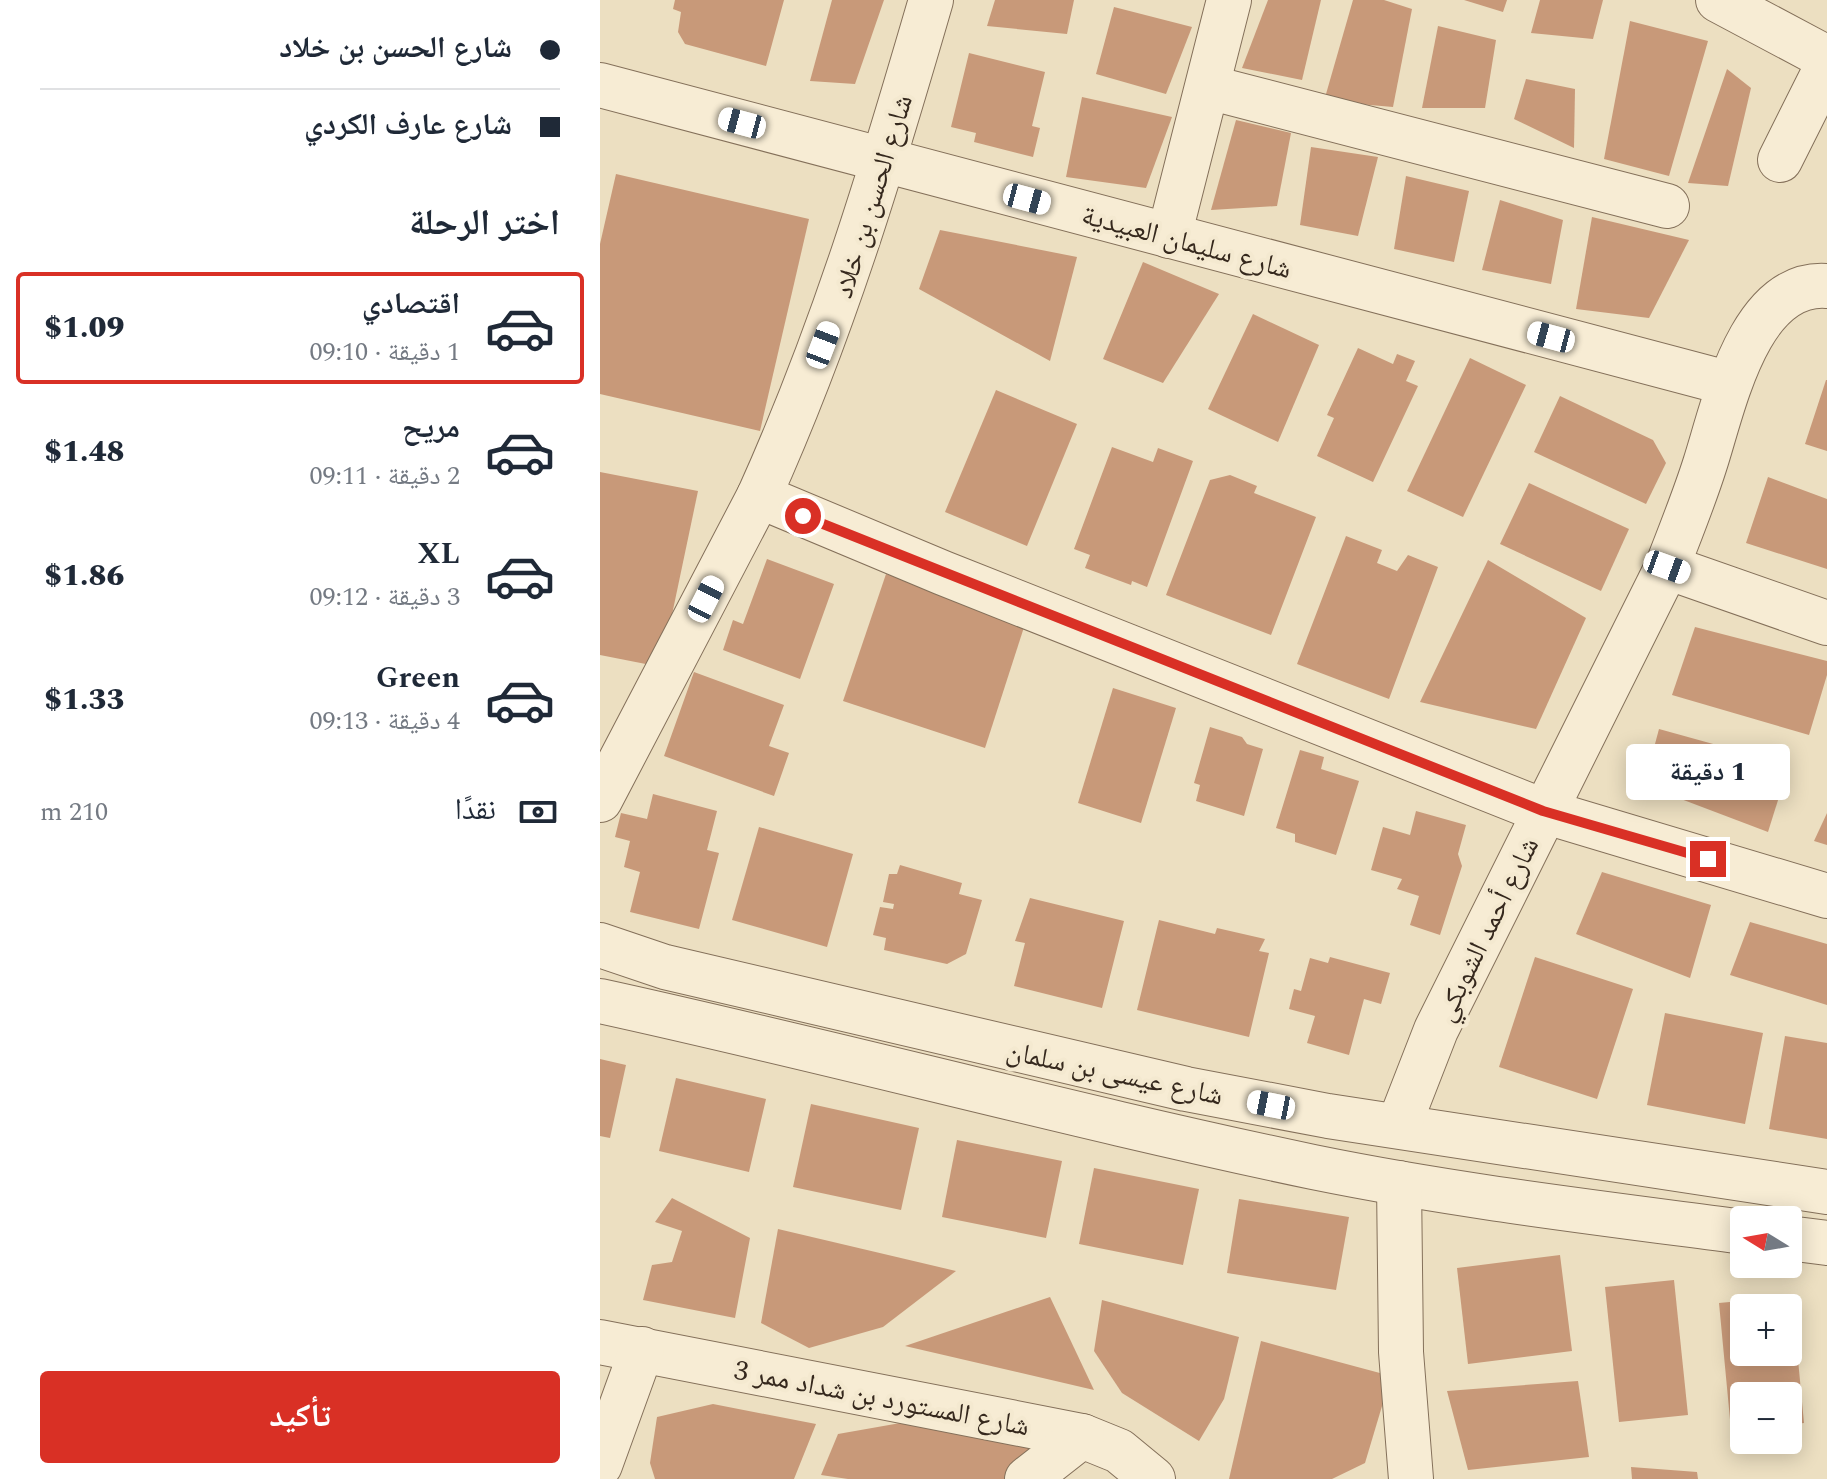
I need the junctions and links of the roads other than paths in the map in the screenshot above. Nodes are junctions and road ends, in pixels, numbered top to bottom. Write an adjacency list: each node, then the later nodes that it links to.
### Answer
1 (931, 0): 9 (street, شارع الحسن بن خلاد)
2 (1229, 0): 7 (street)
3 (1718, 0): 4 (street)
4 (1827, 58)
5 (1827, 66): 8 (street)
6 (600, 85): 9 (street, شارع سليمان العبيدية)
7 (1208, 87): 10 (street); 11 (street)
8 (1780, 160)
9 (884, 161): 11 (street, شارع سليمان العبيدية); 14 (street, شارع الحسن بن خلاد)
10 (1667, 206)
11 (1169, 236): 13 (street, شارع سليمان العبيدية)
12 (1827, 286): 13 (street, شارع أحمد الشوبكي)
13 (1727, 383): 15 (street, شارع أحمد الشوبكي)
14 (759, 496): 17 (street, شارع الحسن بن خلاد); 18 (street)
15 (1667, 567): 16 (street); 18 (street, شارع أحمد الشوبكي)
16 (1827, 623)
17 (600, 800)
18 (1543, 811): 19 (street); 22 (street, شارع أحمد الشوبكي)
19 (1827, 896)
20 (600, 945): 22 (street, شارع عيسى بن سلمان)
21 (600, 1001): 23 (street, شارع عيسى بن سلمان)
22 (1399, 1125): 24 (street, شارع عيسى بن سلمان)
23 (1399, 1183): 25 (street, شارع عيسى بن سلمان); 34 (street)
24 (1799, 1200)
25 (1730, 1230)
26 (1802, 1240): 27 (street)
27 (1827, 1243)
28 (600, 1342): 29 (street, شارع المستورد بن شداد ممر 3)
29 (642, 1349): 30 (street, شارع المستورد بن شداد ممر 3); 31 (street)
30 (1082, 1436): 32 (street); 33 (street, شارع المستورد بن شداد ممر 3)
31 (600, 1465)
32 (1027, 1479)
33 (1153, 1479)
34 (1410, 1479)

